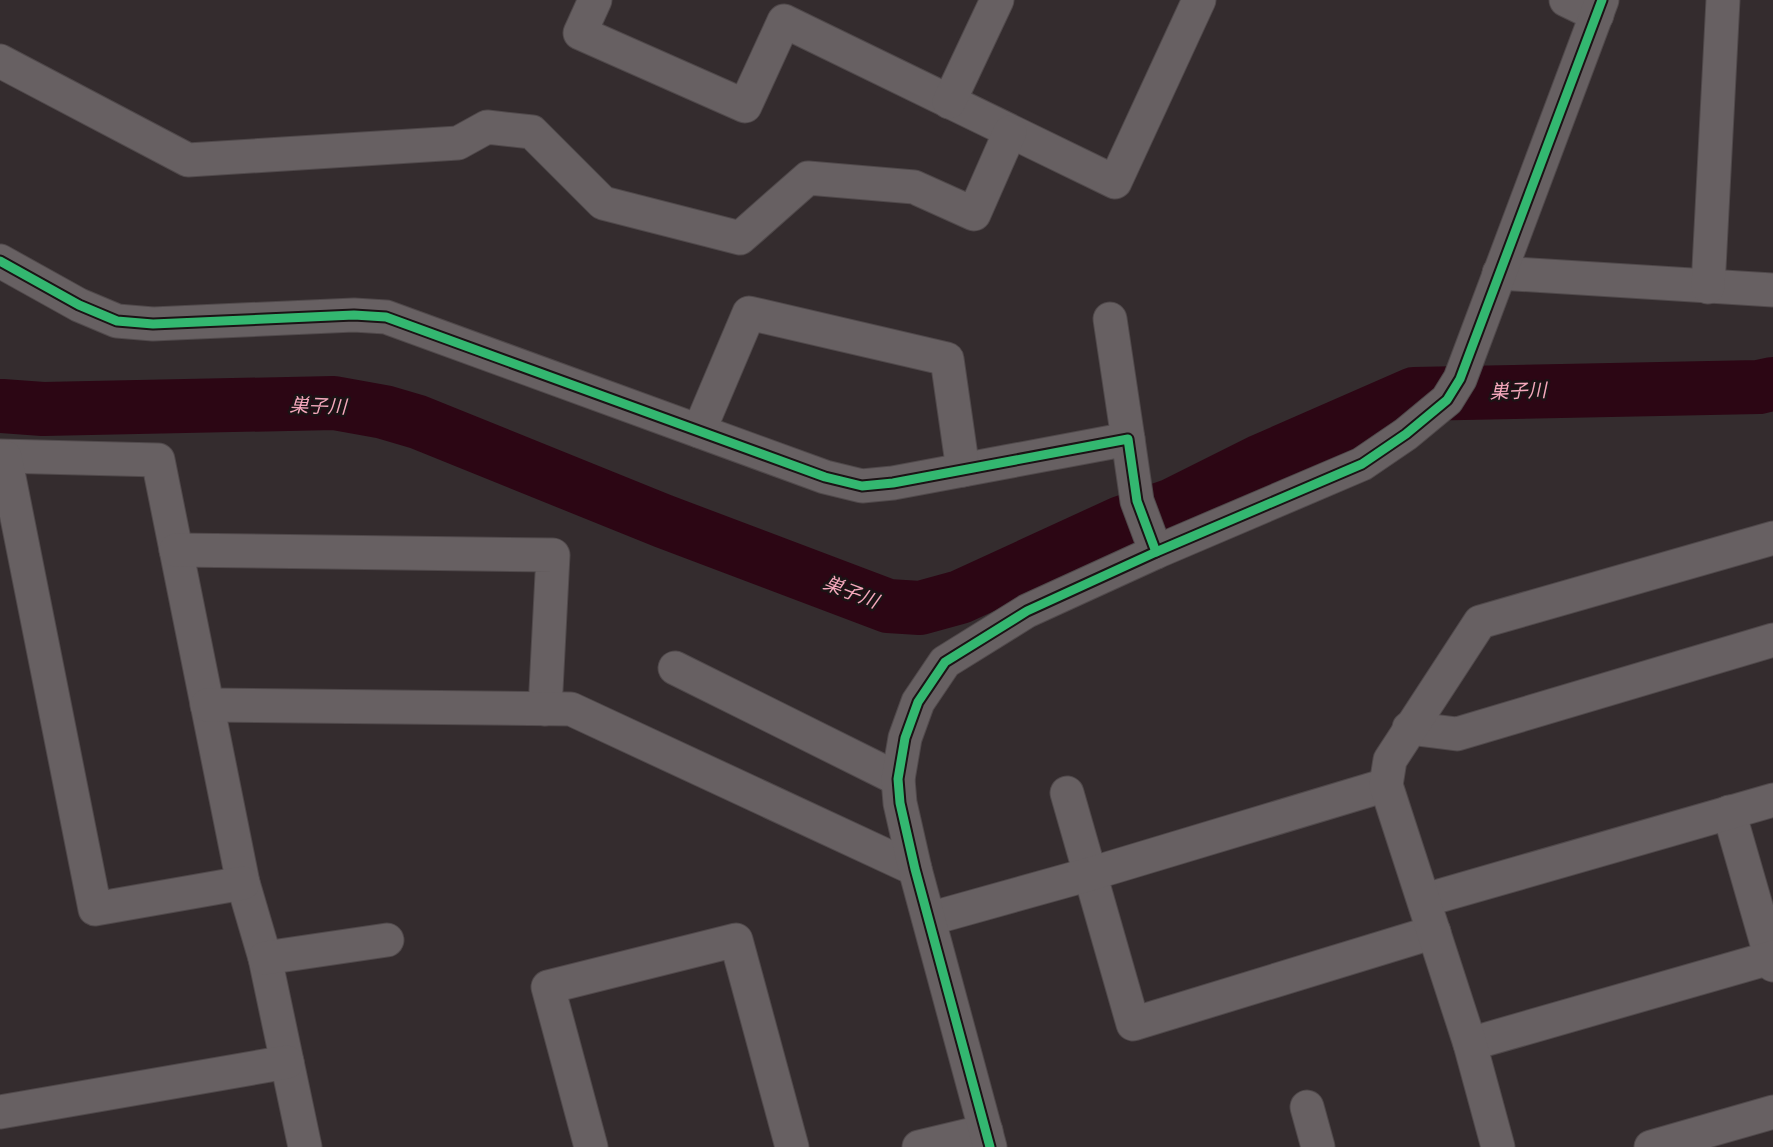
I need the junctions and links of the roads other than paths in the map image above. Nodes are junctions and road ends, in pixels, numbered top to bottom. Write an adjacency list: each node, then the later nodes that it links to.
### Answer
1 (595, 0): 7 (street)
2 (997, 0): 9 (street)
3 (1199, 0): 10 (street)
4 (1566, 0): 6 (street)
5 (1723, 0): 13 (street)
6 (1599, 7): 12 (street)
7 (789, 10): 9 (street)
8 (0, 61): 10 (street)
9 (949, 102): 10 (street)
10 (1010, 132)
11 (0, 261): 16 (street)
12 (1499, 273): 13 (street); 21 (street)
13 (1708, 287): 14 (street)
14 (1773, 290)
15 (1110, 319): 17 (street)
16 (699, 431): 19 (street); 19 (street)
17 (1128, 439): 19 (street); 21 (street)
18 (2, 457): 22 (street); 35 (street)
19 (963, 470)
20 (1773, 538): 27 (street)
21 (1152, 542): 28 (street)
22 (176, 550): 25 (street); 26 (street)
23 (1773, 640): 27 (street)
24 (675, 668): 28 (street)
25 (207, 705): 26 (street); 35 (street)
26 (545, 709): 33 (street)
27 (1409, 728): 29 (street)
28 (898, 779): 33 (street)
29 (1387, 785): 34 (street); 36 (street)
30 (1067, 793): 34 (street)
31 (1773, 800): 32 (street)
32 (1729, 813): 36 (street); 41 (street)
33 (915, 869): 37 (street)
34 (1090, 874): 37 (street); 38 (street)
35 (243, 883): 40 (street)
36 (1425, 900): 38 (street)
37 (929, 919): 47 (street)
38 (1434, 932): 42 (street)
39 (387, 940): 40 (street)
40 (265, 958): 43 (street)
41 (1772, 960): 42 (street)
42 (1470, 1044): 53 (street)
43 (287, 1062): 45 (street); 48 (street)
44 (1307, 1107): 52 (street)
45 (0, 1112)
46 (1773, 1112): 54 (street)
47 (988, 1139): 51 (street)
48 (305, 1147)
49 (591, 1147): 50 (street)
50 (792, 1147)
51 (919, 1147)
52 (1318, 1147)
53 (1498, 1147)
54 (1651, 1147)

